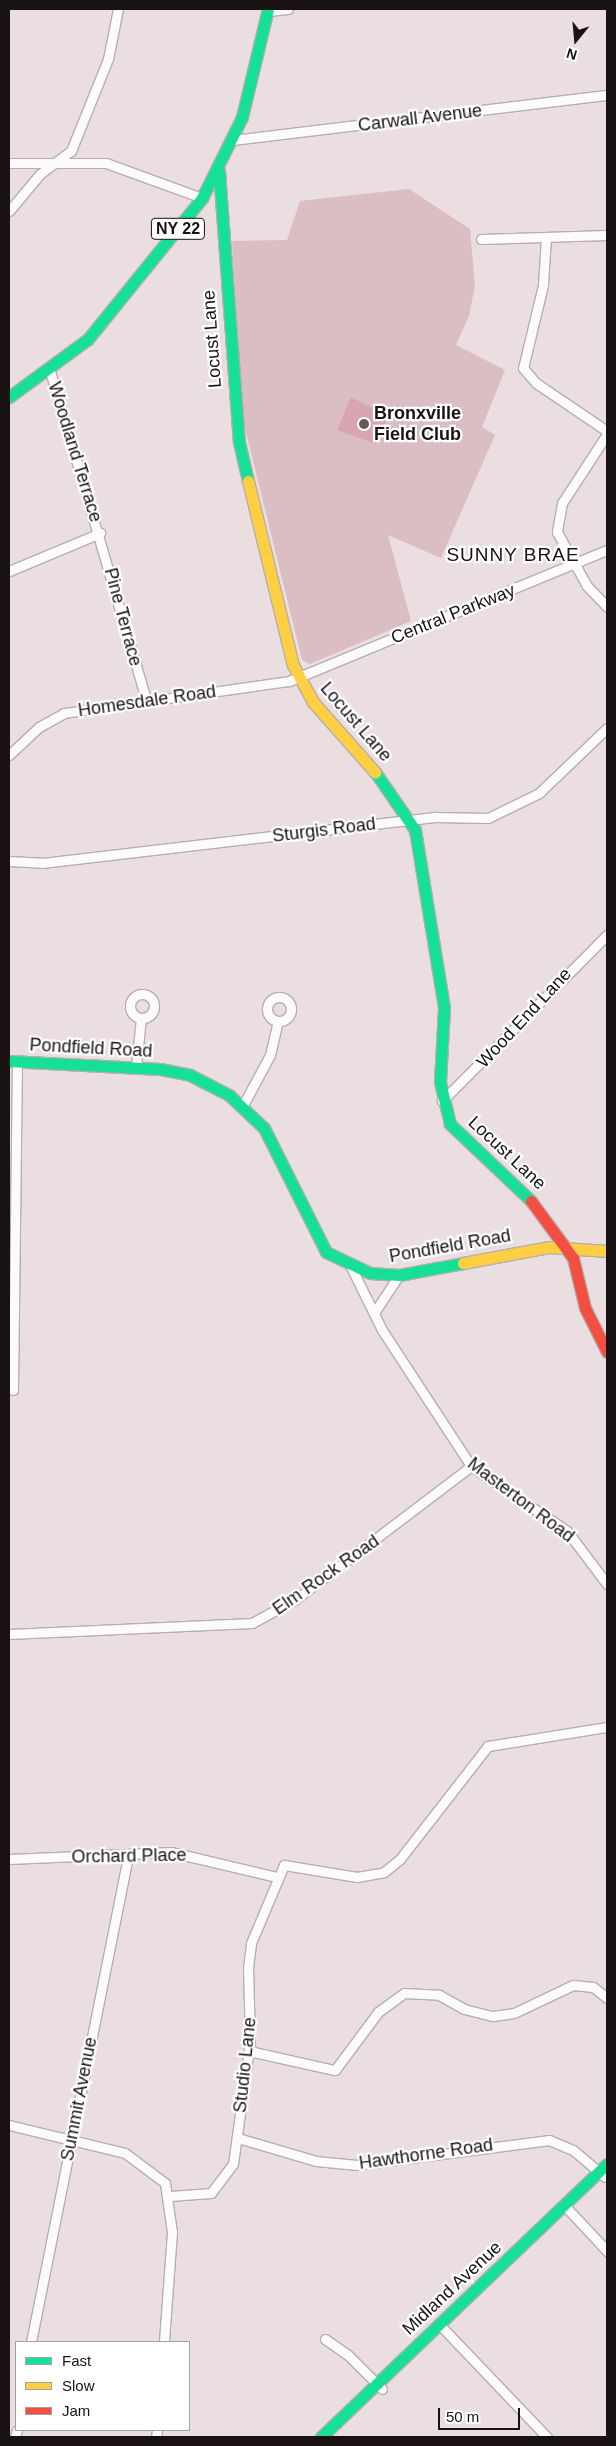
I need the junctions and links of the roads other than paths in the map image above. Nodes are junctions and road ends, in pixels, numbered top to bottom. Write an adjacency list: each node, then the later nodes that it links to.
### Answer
1 (118, 9): 6 (street)
2 (288, 9): 3 (street)
3 (268, 10): 5 (street, NY 22)
4 (607, 96): 5 (street, Carwall Avenue)
5 (233, 140): 8 (street, NY 22)
6 (60, 160): 7 (street); 9 (street); 10 (street)
7 (9, 163)
8 (219, 171): 9 (street, NY 22); 22 (street, Locust Lane)
9 (202, 198): 14 (street, NY 22)
10 (9, 211)
11 (607, 235): 12 (street)
12 (546, 237): 13 (street); 16 (street)
13 (481, 238)
14 (50, 371): 15 (street, NY 22); 17 (street, Woodland Terrace)
15 (9, 397)
16 (607, 432): 19 (street)
17 (100, 533): 20 (street); 23 (street, Pine Terrace)
18 (607, 550): 19 (street, Central Parkway)
19 (573, 564): 21 (street); 22 (street, Central Parkway)
20 (9, 571)
21 (607, 607)
22 (298, 678): 23 (street, Homesdale Road); 26 (street, Locust Lane)
23 (146, 700): 25 (street, Homesdale Road)
24 (607, 728): 26 (street, Sturgis Road)
25 (9, 755)
26 (411, 820): 27 (street, Sturgis Road); 33 (street, Locust Lane)
27 (9, 861)
28 (607, 935): 33 (street, Wood End Lane)
29 (141, 1018): 32 (street)
30 (278, 1021): 34 (street)
31 (13, 1061): 32 (street, Pondfield Road); 35 (street)
32 (136, 1067): 34 (street, Pondfield Road)
33 (442, 1101): 36 (street, Locust Lane)
34 (242, 1107): 38 (street, Pondfield Road)
35 (12, 1231): 42 (street)
36 (565, 1246): 37 (street, Pondfield Road); 39 (street, Pondfield Road); 41 (street, Locust Lane)
37 (607, 1251)
38 (351, 1267): 39 (street, Pondfield Road); 40 (street, Masterton Road)
39 (399, 1275): 40 (street)
40 (374, 1313): 43 (street, Masterton Road)
41 (607, 1352)
42 (13, 1390)
43 (471, 1466): 44 (street, Masterton Road); 45 (street, Elm Rock Road)
44 (607, 1584)
45 (9, 1634)
46 (607, 1727): 49 (street, Studio Lane)
47 (128, 1855): 48 (street, Orchard Place); 49 (street, Orchard Place); 54 (street, Summit Avenue)
48 (9, 1859)
49 (278, 1877): 51 (street, Studio Lane)
50 (607, 1998): 51 (street)
51 (249, 2051): 53 (street, Studio Lane)
52 (9, 2125): 54 (street)
53 (238, 2138): 55 (street, Hawthorne Road); 56 (street, Studio Lane)
54 (72, 2140): 56 (street); 61 (street, Summit Avenue)
55 (605, 2172): 57 (street, Midland Avenue)
56 (170, 2196): 62 (street)
57 (568, 2209): 58 (street); 59 (street, Midland Avenue)
58 (607, 2251)
59 (442, 2327): 63 (street, Midland Avenue); 66 (street)
60 (325, 2339): 63 (street)
61 (30, 2341)
62 (164, 2341)
63 (379, 2386): 64 (street, Midland Avenue); 65 (street, Midland Avenue)
64 (320, 2437)
65 (332, 2437)
66 (547, 2437)

